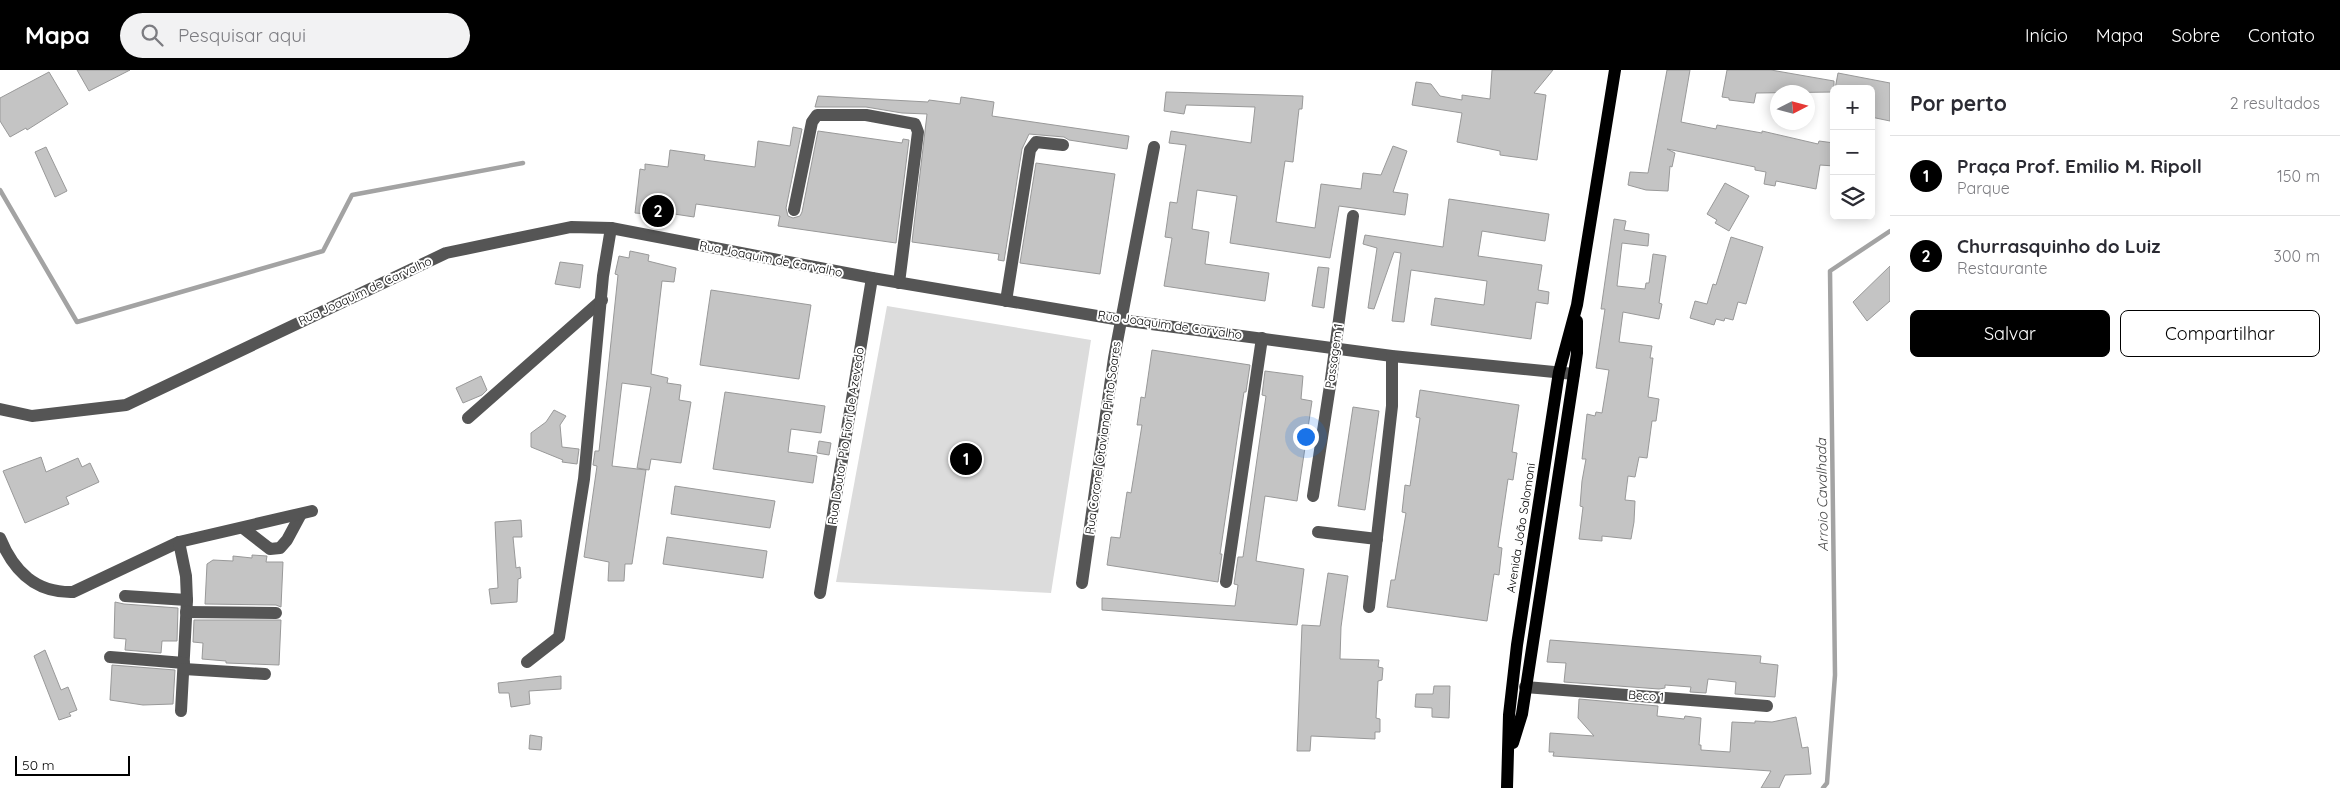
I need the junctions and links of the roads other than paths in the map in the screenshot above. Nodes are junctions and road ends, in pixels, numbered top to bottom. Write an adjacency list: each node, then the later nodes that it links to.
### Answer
1 (1615, 70): 11 (main road, Avenida João Salomoni)
2 (1063, 145): 10 (street)
3 (1154, 147): 12 (street, Rua Coronel Otaviano Pinto Soares)
4 (794, 210): 8 (street)
5 (1353, 216): 14 (street, Passagem 1)
6 (610, 228): 7 (street, Rua Joaquim de Carvalho); 9 (street); 18 (street, Rua Joaquim de Carvalho)
7 (872, 278): 8 (street, Rua Joaquim de Carvalho); 28 (street, Rua Doutor Pio Fiori de Azevedo)
8 (899, 283): 10 (street, Rua Joaquim de Carvalho)
9 (602, 300): 19 (street); 34 (street)
10 (1006, 301): 12 (street, Rua Joaquim de Carvalho)
11 (1577, 305): 16 (main road, Avenida João Salomoni); 17 (main road, Avenida João Salomoni)
12 (1121, 320): 13 (street, Rua Joaquim de Carvalho); 27 (street, Rua Coronel Otaviano Pinto Soares)
13 (1262, 338): 14 (street, Rua Joaquim de Carvalho); 26 (street)
14 (1336, 347): 15 (street, Rua Joaquim de Carvalho); 20 (street, Passagem 1)
15 (1392, 356): 16 (street, Rua Joaquim de Carvalho); 24 (street)
16 (1559, 372): 17 (street, Rua Joaquim de Carvalho); 40 (main road, Avenida João Salomoni)
17 (1574, 374): 37 (main road, Avenida João Salomoni)
18 (0, 409)
19 (468, 418)
20 (1312, 496)
21 (244, 528): 21 (street); 25 (street)
22 (1318, 532): 24 (street)
23 (0, 538): 25 (street)
24 (1377, 539): 31 (street)
25 (179, 542): 30 (street)
26 (1226, 582)
27 (1082, 583)
28 (820, 593)
29 (125, 596): 30 (street)
30 (186, 606): 32 (street); 35 (street)
31 (1369, 607)
32 (276, 613)
33 (110, 658): 35 (street)
34 (527, 662)
35 (184, 666): 36 (street); 39 (street)
36 (265, 674)
37 (1526, 687): 38 (street, Beco 1); 40 (main road, Avenida João Salomoni)
38 (1767, 706)
39 (182, 711)
40 (1509, 757): 41 (main road, Avenida João Salomoni)
41 (1507, 788)

